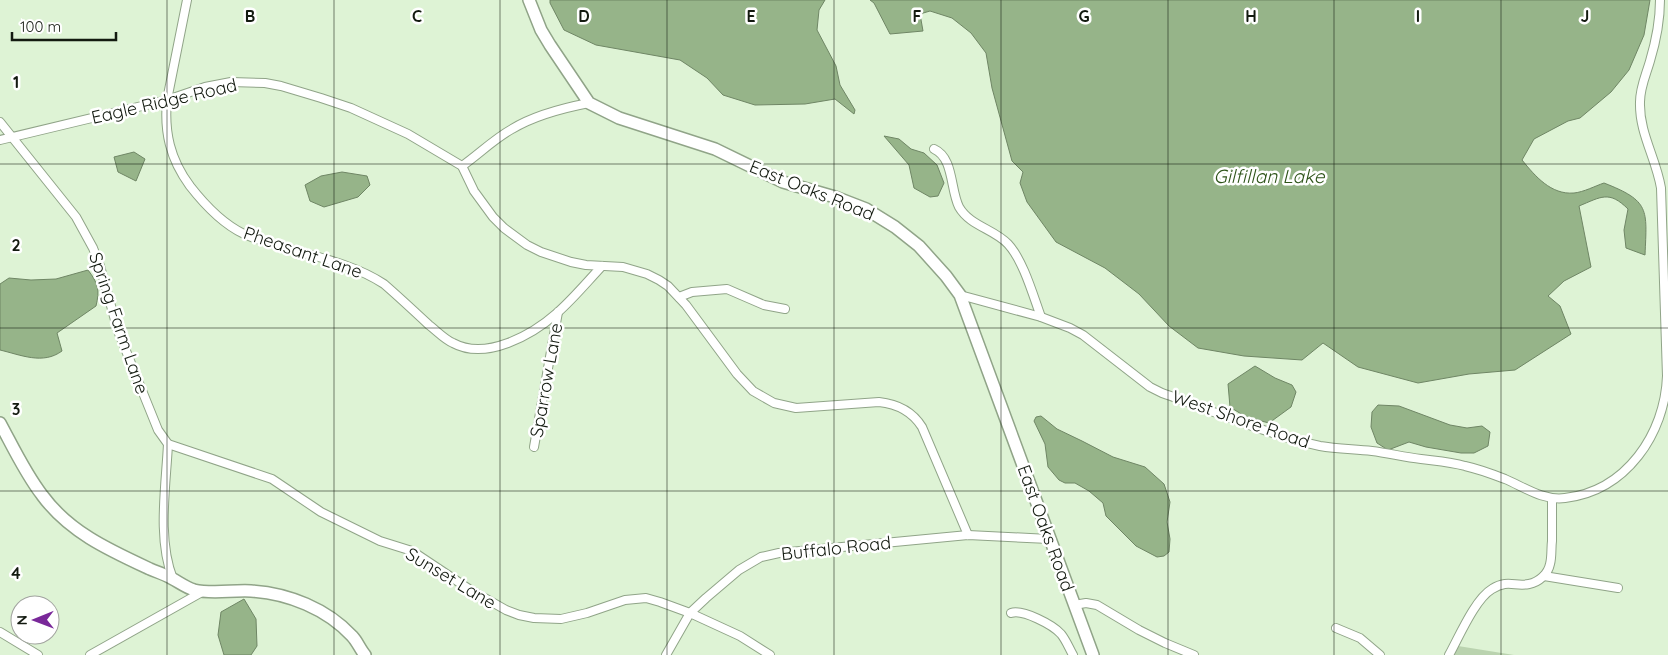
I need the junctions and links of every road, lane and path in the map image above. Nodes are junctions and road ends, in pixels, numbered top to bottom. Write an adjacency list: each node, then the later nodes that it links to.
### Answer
1 (187, 0): 4 (street, Pheasant Lane)
2 (529, 0): 5 (street, East Oaks Road)
3 (1660, 0): 20 (street)
4 (167, 100): 7 (street, Eagle Ridge Road); 10 (street, Eagle Ridge Road); 15 (street, Pheasant Lane)
5 (589, 103): 10 (street); 12 (street, East Oaks Road)
6 (0, 122): 7 (street, Spring Farm Lane)
7 (12, 137): 8 (street, Eagle Ridge Road); 18 (street, Spring Farm Lane)
8 (0, 140)
9 (934, 149): 16 (street)
10 (462, 166): 11 (street)
11 (602, 266): 13 (street); 15 (street, Pheasant Lane)
12 (960, 295): 16 (street, West Shore Road); 22 (street, East Oaks Road)
13 (679, 298): 14 (street); 21 (street)
14 (785, 309)
15 (558, 312): 19 (street, Sparrow Lane)
16 (1041, 317): 20 (street, West Shore Road)
17 (0, 423): 24 (street)
18 (168, 444): 24 (street); 29 (street, Sunset Lane)
19 (534, 447)
20 (1552, 499): 23 (street)
21 (968, 536): 22 (street, Buffalo Road); 29 (street, Buffalo Road)
22 (1049, 539): 27 (street, East Oaks Road)
23 (1544, 576): 25 (street); 41 (street)
24 (173, 579): 26 (street)
25 (1618, 588)
26 (204, 591): 33 (street); 34 (street)
27 (1074, 605): 38 (street, East Oaks Road); 39 (street)
28 (1011, 612): 37 (street)
29 (690, 613): 35 (street, Buffalo Road); 36 (street, Sunset Lane)
30 (1336, 628): 40 (street)
31 (0, 632): 32 (street)
32 (38, 655)
33 (90, 655)
34 (365, 655)
35 (666, 655)
36 (770, 655)
37 (1073, 655)
38 (1093, 655)
39 (1194, 655)
40 (1380, 655)
41 (1448, 655)

